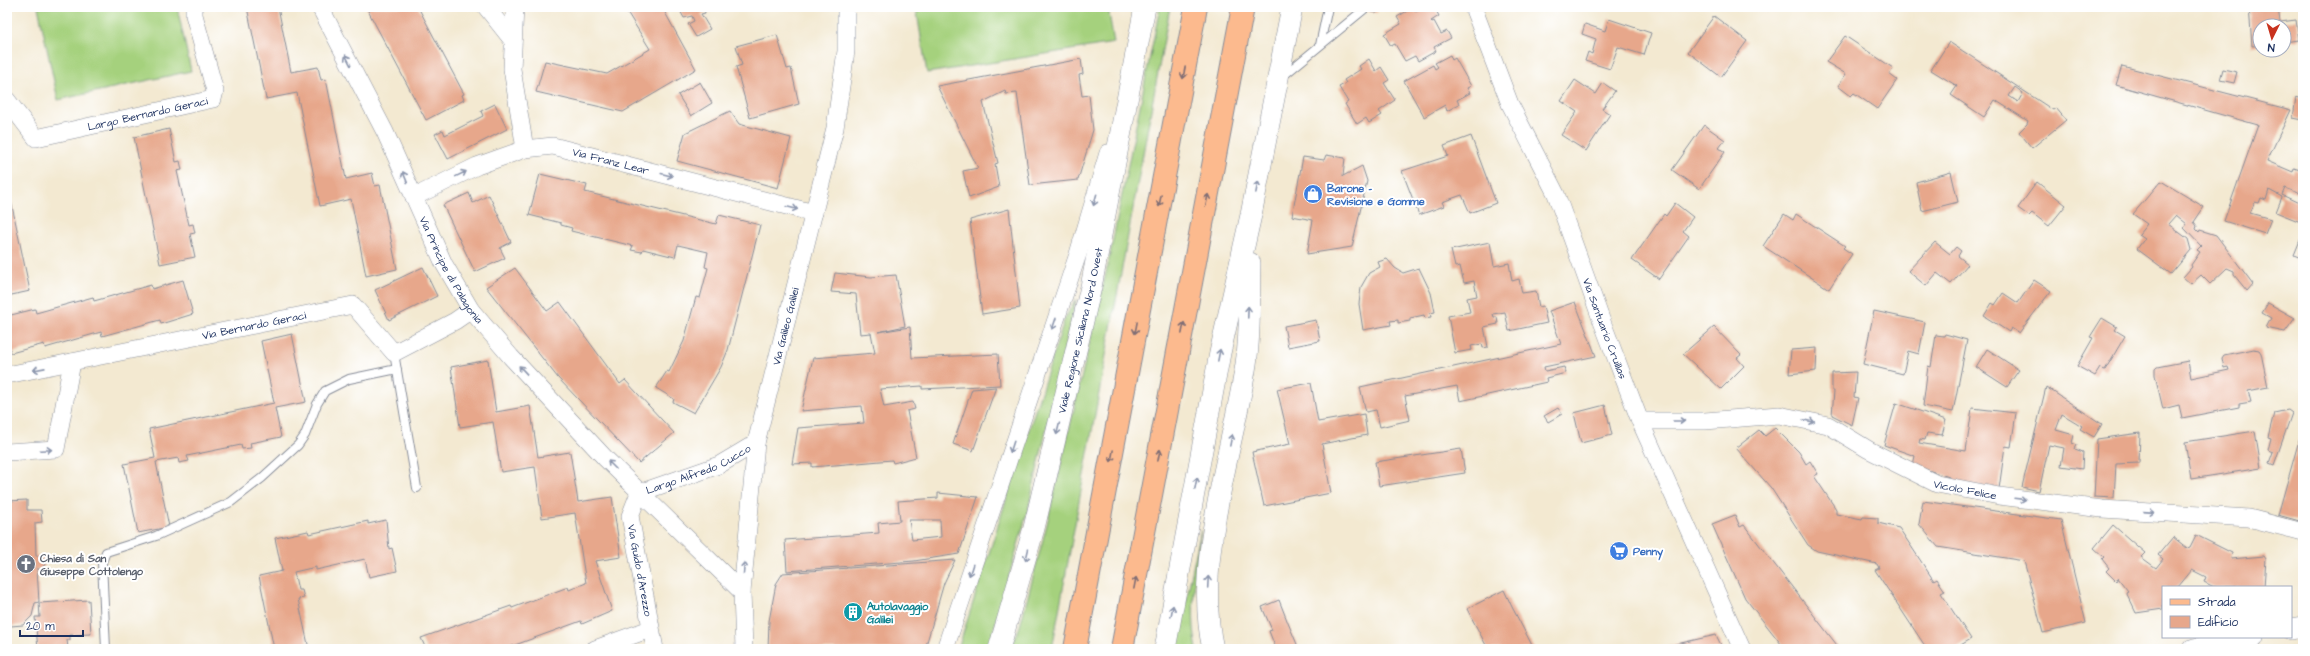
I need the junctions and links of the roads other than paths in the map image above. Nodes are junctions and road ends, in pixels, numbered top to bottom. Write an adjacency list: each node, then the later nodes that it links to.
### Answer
1 (194, 7): 18 (street, Largo Bernardo Geraci)
2 (320, 7): 20 (street, Via Principe di Palagonia, one-way to 2)
3 (486, 7): 14 (street)
4 (515, 7): 14 (street)
5 (846, 7): 21 (street, Via Galileo Galilei)
6 (1191, 7): 16 (street)
7 (1196, 7): 16 (main road)
8 (1243, 7): 45 (main road, one-way to 8)
9 (1292, 7): 17 (street)
10 (1328, 7): 15 (lane)
11 (1367, 7): 15 (lane)
12 (1473, 7): 27 (street, Via Santuario Cruillas)
13 (1145, 10): 42 (street, one-way to 42); 43 (street, Viale Regione Siciliana Nord Ovest, one-way to 43)
14 (513, 41): 19 (street)
15 (1320, 45): 17 (lane)
16 (1189, 48): 44 (main road, one-way to 44)
17 (1278, 80): 22 (street, one-way to 17)
18 (7, 100)
19 (525, 149): 20 (street, Via Franz Lear, one-way to 19); 21 (street, Via Franz Lear, one-way to 21)
20 (414, 197): 23 (street, Via Principe di Palagonia)
21 (814, 213): 28 (street, Via Galileo Galilei)
22 (1252, 215): 46 (street, one-way to 22); 47 (street, one-way to 22)
23 (471, 310): 24 (street); 31 (street, Via Principe di Palagonia, one-way to 23)
24 (396, 361): 25 (street, Via Bernardo Geraci); 30 (lane); 38 (lane)
25 (72, 362): 26 (street, Via Bernardo Geraci, one-way to 26); 29 (street, one-way to 25)
26 (7, 375)
27 (1640, 421): 32 (street, Vicolo Felice, one-way to 32); 48 (street, Via Santuario Cruillas)
28 (756, 443): 31 (street, Largo Alfredo Cucco); 33 (street, Via Galileo Galilei, one-way to 28)
29 (7, 452)
30 (417, 488)
31 (639, 493): 33 (street, Via Principe di Palagonia); 35 (street, Via Guido d'Arezzo)
32 (2303, 532)
33 (742, 592): 41 (street, Via Galileo Galilei)
34 (2303, 627): 36 (street)
35 (650, 629): 39 (street); 40 (street, Via Guido d'Arezzo)
36 (2292, 629)
37 (2248, 638): 49 (street)
38 (106, 649)
39 (595, 649)
40 (655, 649)
41 (744, 649)
42 (945, 649)
43 (999, 649)
44 (1075, 649)
45 (1122, 649)
46 (1165, 649)
47 (1212, 649)
48 (1742, 649)
49 (2194, 649)

